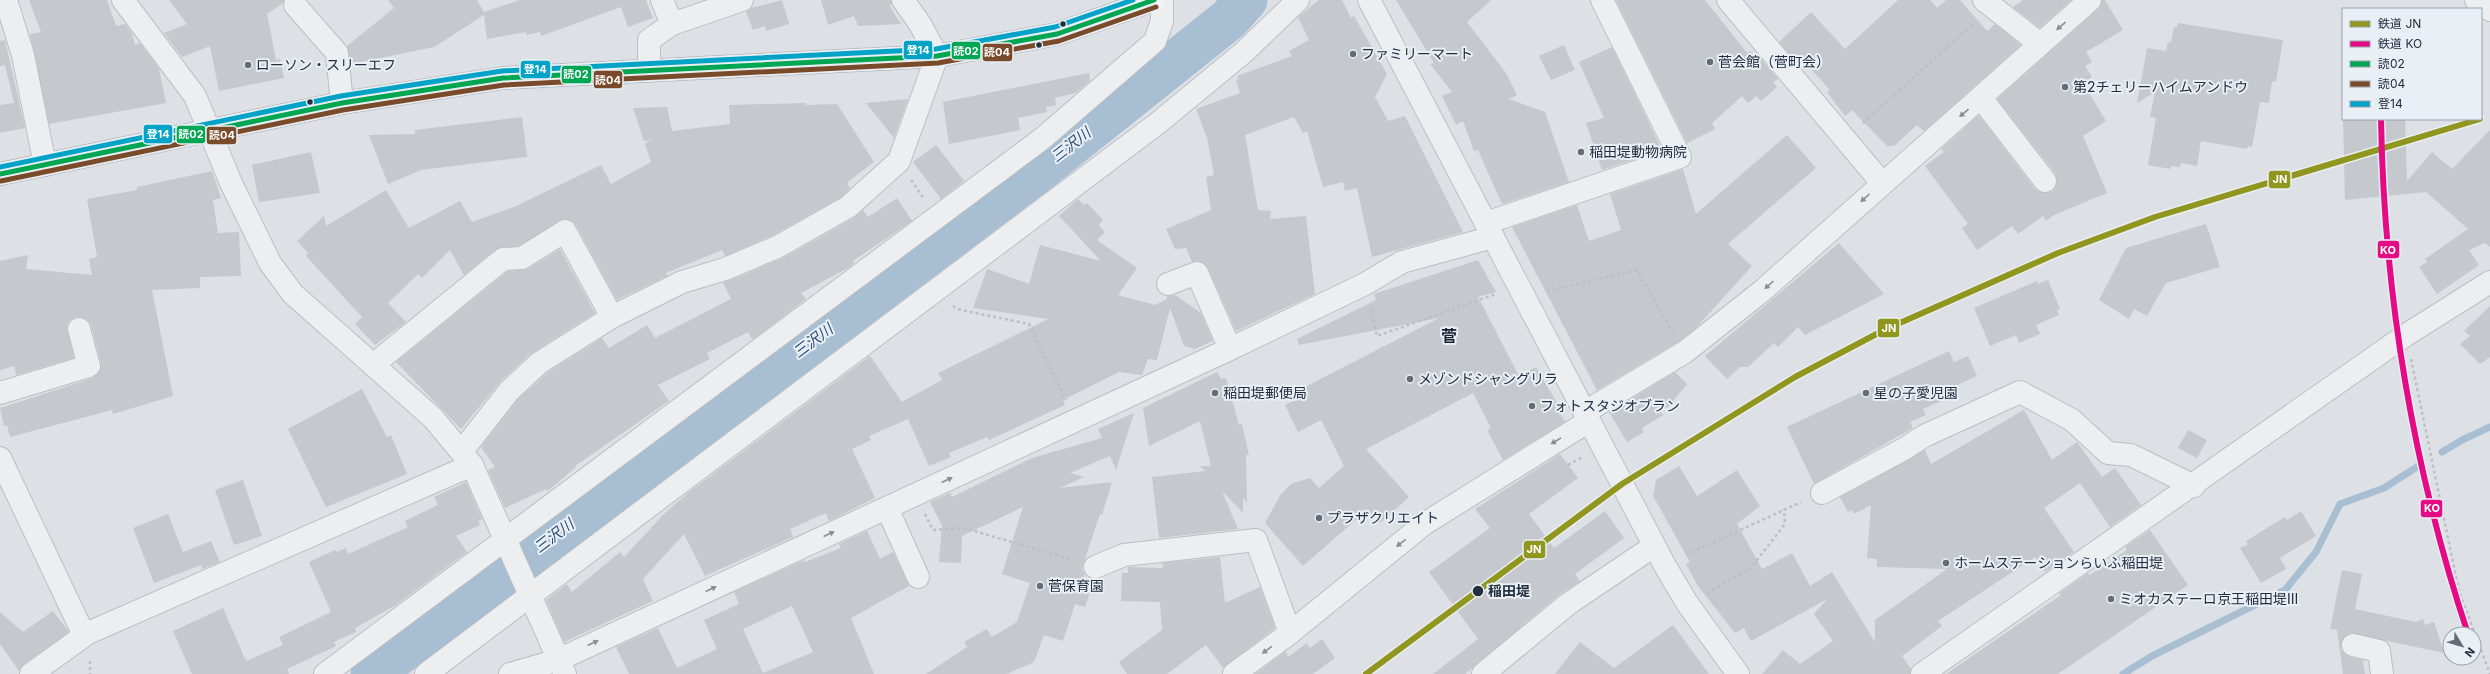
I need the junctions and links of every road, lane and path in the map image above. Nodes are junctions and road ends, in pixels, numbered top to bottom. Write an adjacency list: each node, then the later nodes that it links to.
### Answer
1 (6, 0): 26 (street)
2 (123, 0): 23 (street)
3 (662, 0): 17 (street)
4 (742, 0): 17 (street)
5 (903, 0): 19 (street)
6 (1154, 0): 19 (main road)
7 (1162, 0): 30 (street)
8 (1298, 0): 35 (street)
9 (1370, 0): 31 (street)
10 (1602, 0): 31 (street)
11 (1728, 0): 24 (street)
12 (2090, 0): 18 (street, one-way to 18)
13 (2476, 0): 16 (street)
14 (1987, 2): 18 (street); 24 (path)
15 (295, 5): 22 (street)
16 (2490, 10)
17 (672, 24): 20 (street)
18 (2040, 44): 21 (street)
19 (937, 56): 20 (main road); 25 (street)
20 (649, 71): 22 (main road)
21 (1981, 98): 28 (street); 29 (street, one-way to 29)
22 (342, 103): 23 (main road)
23 (209, 130): 26 (main road); 43 (street)
24 (1845, 139): 29 (street)
25 (899, 161): 30 (path); 38 (street)
26 (45, 165): 27 (main road)
27 (0, 174)
28 (2045, 181)
29 (1882, 183): 42 (street, one-way to 42)
30 (937, 218): 55 (street)
31 (1490, 230): 34 (street); 45 (street)
32 (2490, 282): 40 (street)
33 (1168, 284): 41 (street)
34 (1365, 284): 37 (path); 41 (street)
35 (935, 292): 46 (path); 60 (street)
36 (1539, 293): 42 (path)
37 (1497, 294)
38 (612, 317): 43 (street); 49 (street)
39 (79, 330): 44 (street)
40 (2406, 335): 51 (street); 75 (path)
41 (1230, 349): 46 (street)
42 (1685, 352): 45 (street)
43 (373, 365): 49 (street)
44 (0, 393)
45 (1587, 417): 56 (street); 62 (street, one-way to 62)
46 (1076, 420): 53 (street, one-way to 46)
47 (1584, 456): 50 (path)
48 (0, 458): 63 (street)
49 (467, 458): 55 (street); 63 (street)
50 (1568, 465)
51 (2194, 486): 52 (street); 73 (street)
52 (1822, 493)
53 (915, 494): 54 (street); 58 (path)
54 (887, 508): 59 (street); 65 (street, one-way to 54)
55 (505, 540): 60 (street); 67 (street)
56 (1654, 546): 71 (street); 72 (street)
57 (1685, 555): 61 (path)
58 (1095, 567): 62 (street)
59 (918, 577)
60 (531, 596): 65 (street); 68 (street)
61 (1701, 596)
62 (1290, 633): 70 (street, one-way to 70)
63 (84, 635): 66 (street)
64 (2352, 645): 74 (street)
65 (561, 667): 69 (street)
66 (31, 674)
67 (325, 674)
68 (426, 674)
69 (510, 674)
70 (1234, 674)
71 (1483, 674)
72 (1738, 674)
73 (1922, 674)
74 (2382, 674)
75 (2490, 674)

